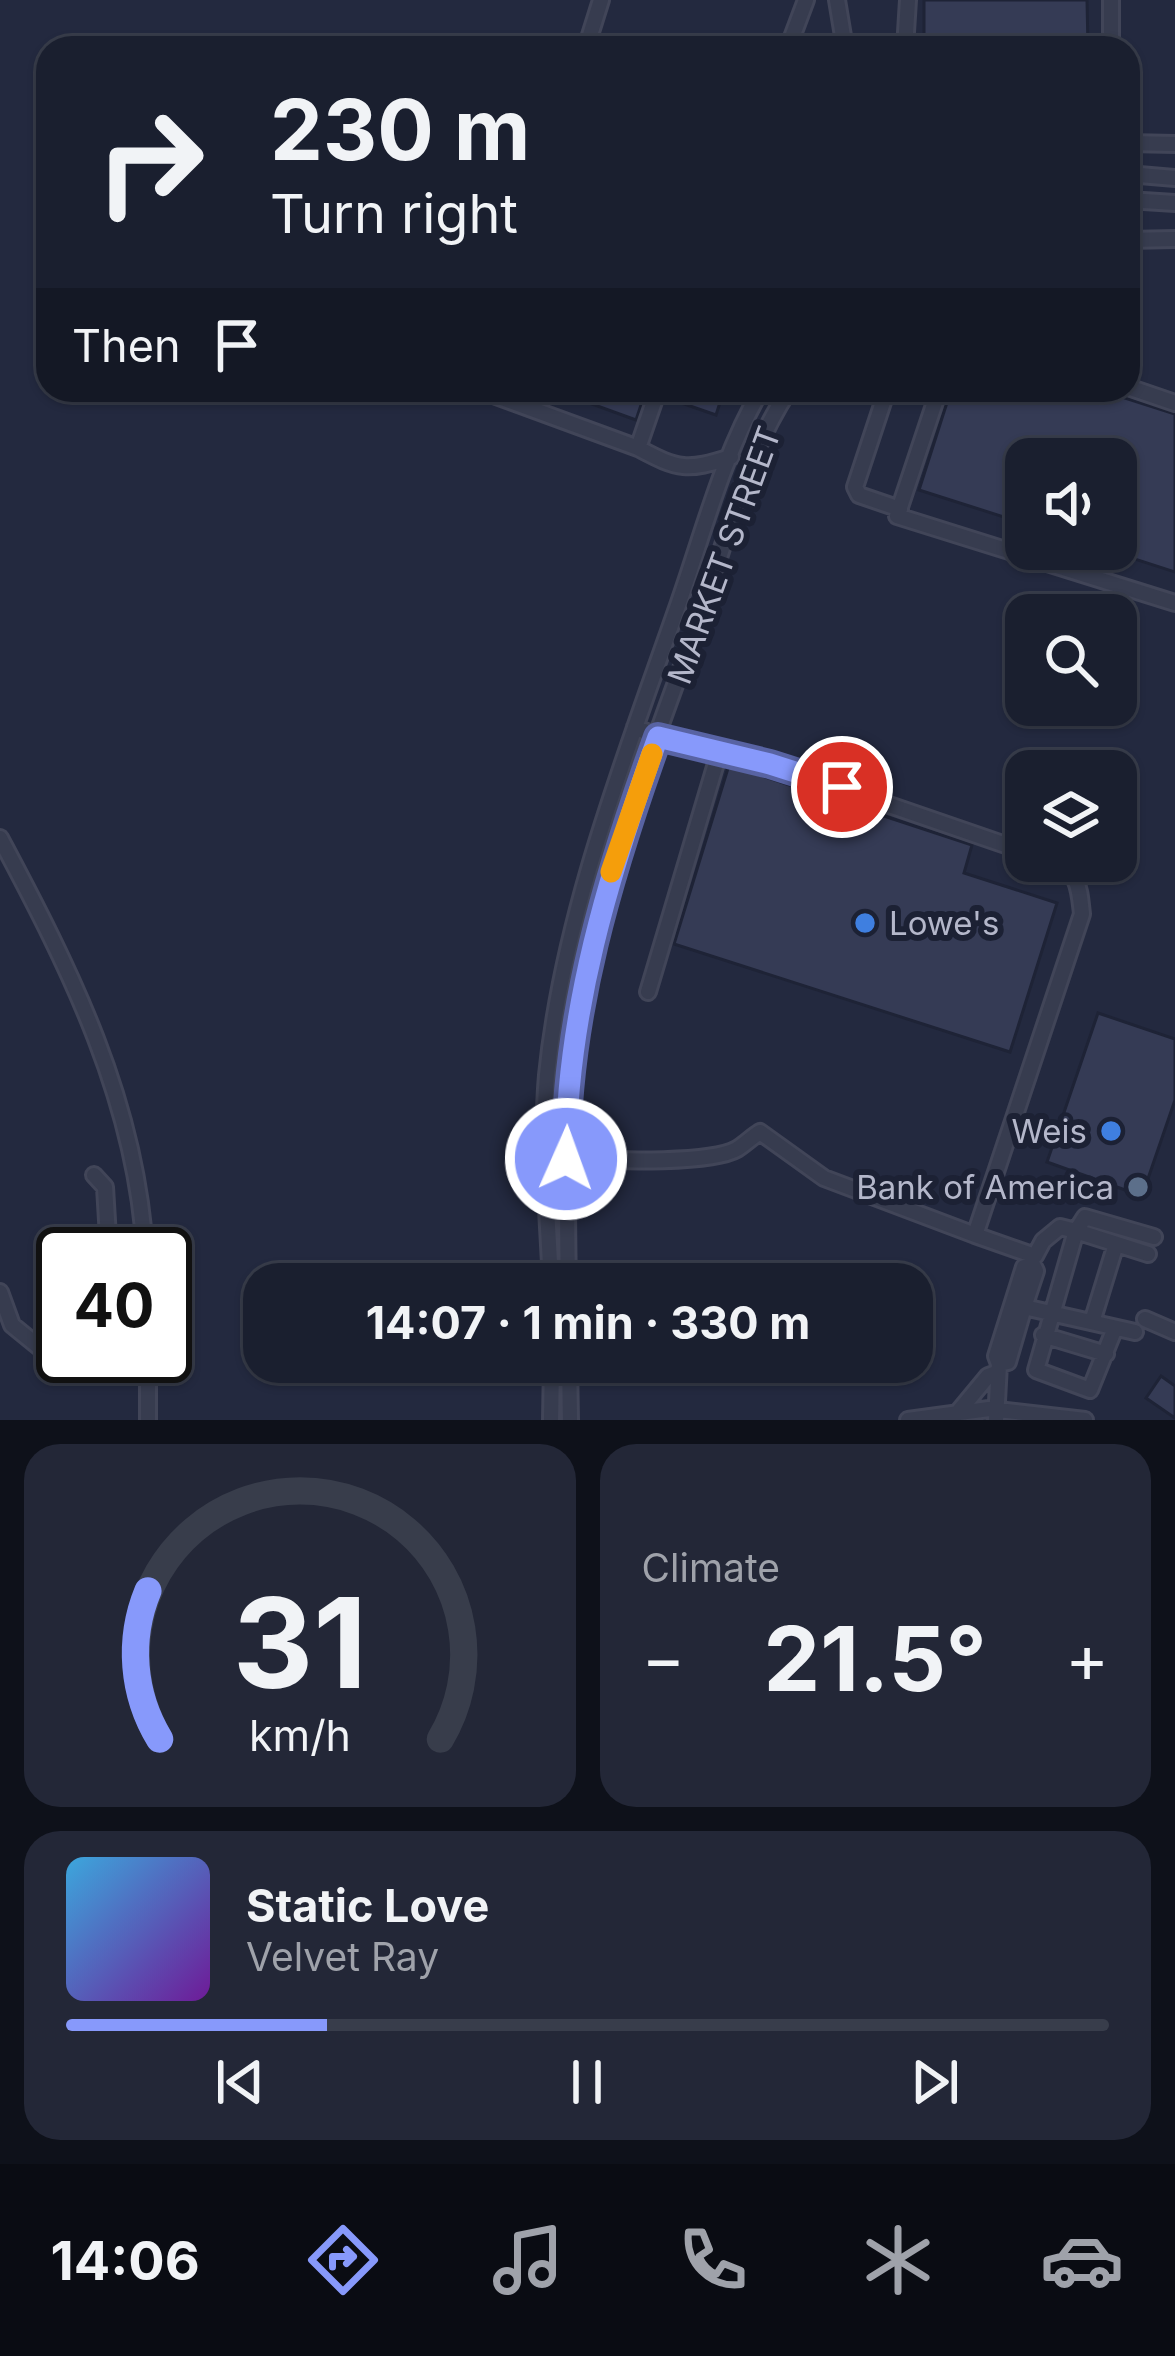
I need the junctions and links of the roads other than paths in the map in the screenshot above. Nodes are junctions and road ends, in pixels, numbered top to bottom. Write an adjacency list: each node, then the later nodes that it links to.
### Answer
1 (601, 0): 6 (street)
2 (806, 0): 7 (street)
3 (837, 0): 8 (street)
4 (908, 0): 9 (street)
5 (1111, 0): 10 (street)
6 (590, 36)
7 (792, 36)
8 (843, 36)
9 (906, 36)
10 (1111, 36)
11 (1140, 143): 12 (street)
12 (1175, 144)
13 (1140, 175): 14 (street)
14 (1175, 178)
15 (1140, 201): 16 (street)
16 (1175, 203)
17 (1140, 239): 18 (street)
18 (1175, 239)
19 (1140, 391): 26 (street)
20 (513, 402): 27 (street)
21 (654, 402): 27 (street)
22 (754, 402): 28 (street, MARKET STREET)
23 (783, 402): 34 (street, MARKET STREET)
24 (883, 402): 31 (street)
25 (935, 402): 31 (street)
26 (1175, 403)
27 (638, 448): 29 (street)
28 (731, 457): 29 (street); 30 (street, MARKET STREET)
29 (695, 469): 30 (street)
30 (719, 491): 33 (street, MARKET STREET)
31 (900, 509): 32 (street)
32 (1175, 603)
33 (635, 727): 34 (street); 50 (street, MARKET STREET)
34 (658, 737): 35 (street); 40 (street, MARKET STREET)
35 (714, 750): 37 (street); 39 (street)
36 (0, 838): 43 (street)
37 (1005, 845)
38 (1078, 882): 45 (street)
39 (648, 992)
40 (566, 1159): 45 (street); 51 (street, MARKET STREET)
41 (94, 1175): 42 (street)
42 (107, 1227)
43 (141, 1227)
44 (1076, 1231): 46 (street); 47 (street); 49 (street); 54 (street)
45 (974, 1235): 49 (street)
46 (1154, 1237)
47 (1116, 1244): 48 (street); 56 (street)
48 (1148, 1254)
49 (1034, 1260): 53 (street); 63 (street)
50 (549, 1263)
51 (568, 1263)
52 (0, 1292): 61 (street)
53 (1024, 1307): 54 (street); 63 (street)
54 (1050, 1313): 56 (street); 60 (street)
55 (1145, 1318): 59 (street)
56 (1092, 1322): 57 (street)
57 (1115, 1328): 58 (street); 62 (street)
58 (1135, 1332)
59 (1175, 1332)
60 (1043, 1335): 62 (street); 62 (street)
61 (36, 1346)
62 (1106, 1354)
63 (998, 1368): 67 (street); 68 (street)
64 (148, 1383): 69 (street)
65 (552, 1383): 70 (street)
66 (569, 1383): 71 (street)
67 (959, 1411): 68 (street); 72 (street)
68 (996, 1415): 73 (street)
69 (148, 1420)
70 (551, 1420)
71 (570, 1420)
72 (908, 1420)
73 (1085, 1420)

